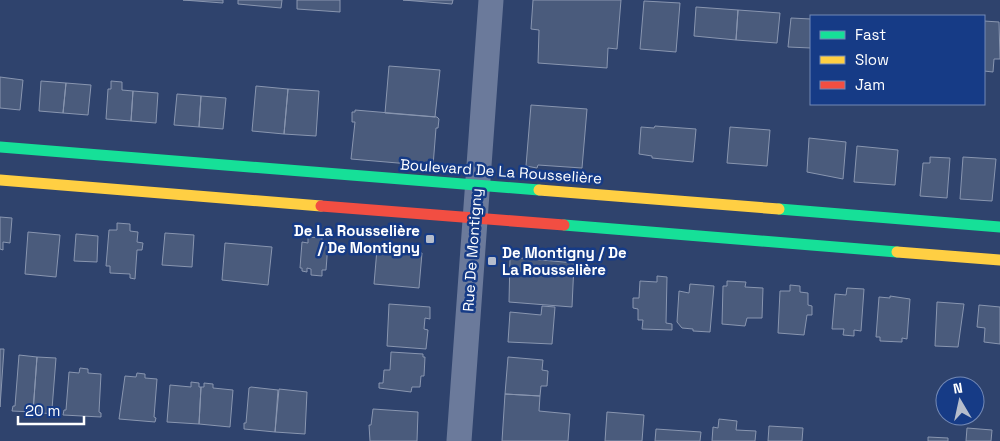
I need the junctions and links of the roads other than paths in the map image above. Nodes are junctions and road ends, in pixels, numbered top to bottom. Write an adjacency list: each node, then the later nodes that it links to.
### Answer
1 (491, 0): 4 (street, Rue De Montigny)
2 (0, 147): 4 (street, Boulevard De La Rousselière)
3 (0, 180): 5 (street)
4 (477, 185): 5 (street, Rue De Montigny); 6 (street, Boulevard De La Rousselière)
5 (475, 217): 7 (street); 8 (street, Rue De Montigny)
6 (1000, 227)
7 (1000, 260)
8 (459, 441)

